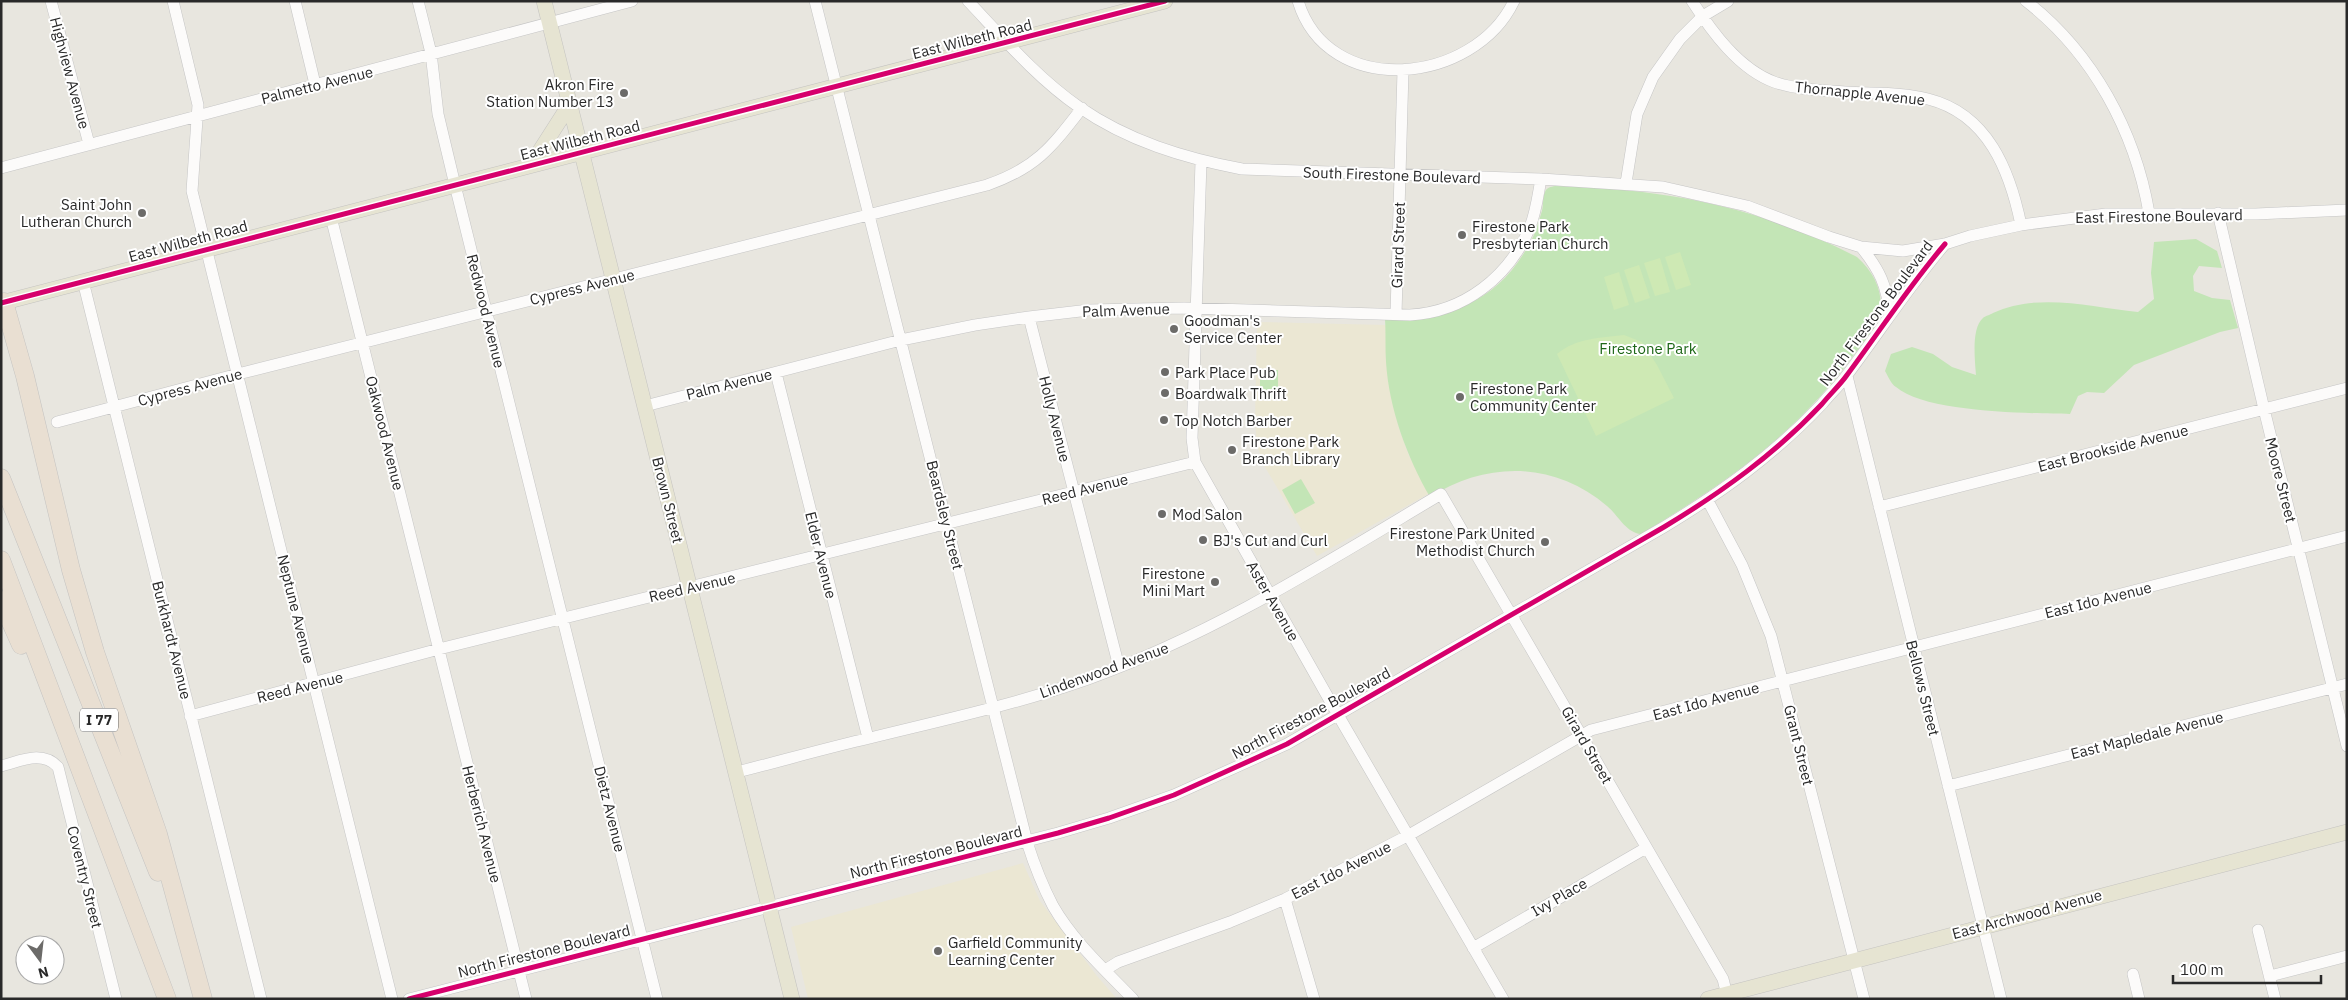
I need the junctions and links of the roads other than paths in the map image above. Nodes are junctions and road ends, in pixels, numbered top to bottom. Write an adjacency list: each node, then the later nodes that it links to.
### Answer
1 (51, 1): 25 (street, Highview Avenue)
2 (173, 1): 24 (street, Neptune Avenue)
3 (295, 1): 20 (street)
4 (418, 1): 18 (street, Redwood Avenue)
5 (544, 1): 16 (main road, Brown Street)
6 (632, 1): 16 (street, Palmetto Avenue)
7 (815, 1): 21 (street, Beardsley Street)
8 (969, 1): 17 (street, South Firestone Boulevard)
9 (1298, 1): 19 (street)
10 (1514, 1): 19 (street)
11 (1692, 1): 15 (street, Thornapple Avenue)
12 (1728, 1): 15 (street)
13 (2026, 1): 35 (street)
14 (1159, 2): 17 (main road, East Wilbeth Road)
15 (1703, 16): 32 (street); 39 (street, Thornapple Avenue)
16 (549, 22): 18 (street, Palmetto Avenue); 22 (main road, Brown Street)
17 (1007, 43): 21 (main road, East Wilbeth Road); 23 (street, South Firestone Boulevard)
18 (431, 53): 20 (street, Palmetto Avenue); 33 (street, Redwood Avenue)
19 (1403, 72): 30 (street, Girard Street)
20 (315, 84): 24 (street, Palmetto Avenue)
21 (837, 86): 26 (main road, East Wilbeth Road); 37 (street, Beardsley Street)
22 (570, 104): 26 (main road, Brown Street); 28 (main road)
23 (1082, 108): 27 (street, South Firestone Boulevard); 37 (street, Cypress Avenue)
24 (198, 116): 25 (street, Palmetto Avenue); 42 (street, Neptune Avenue)
25 (89, 144): 29 (street, Palmetto Avenue)
26 (581, 153): 28 (main road, East Wilbeth Road); 43 (main road, Brown Street)
27 (1201, 162): 30 (street, South Firestone Boulevard); 46 (street, Aster Avenue)
28 (531, 165): 33 (main road, East Wilbeth Road)
29 (1, 168)
30 (1400, 175): 31 (street, South Firestone Boulevard); 48 (street, Girard Street)
31 (1541, 179): 32 (street, South Firestone Boulevard); 48 (street, Palm Avenue)
32 (1626, 183): 41 (street, South Firestone Boulevard)
33 (454, 185): 38 (main road, East Wilbeth Road); 47 (street, Redwood Avenue)
34 (2347, 210): 36 (street, East Firestone Boulevard)
35 (2149, 213): 36 (street, East Firestone Boulevard); 39 (street, East Firestone Boulevard)
36 (2218, 213): 59 (street, Moore Street)
37 (869, 214): 43 (street, Cypress Avenue); 51 (street, Beardsley Street)
38 (331, 216): 42 (main road, East Wilbeth Road); 52 (street, Oakwood Avenue)
39 (2021, 225): 40 (street, East Firestone Boulevard)
40 (1945, 244): 41 (street, South Firestone Boulevard); 49 (street, North Firestone Boulevard)
41 (1862, 247): 49 (street)
42 (207, 248): 44 (main road, East Wilbeth Road); 54 (street, Neptune Avenue)
43 (613, 279): 47 (street, Cypress Avenue); 57 (main road, Brown Street)
44 (83, 281): 45 (main road, East Wilbeth Road); 58 (street, Burkhardt Avenue)
45 (2, 299): 106 (highway)
46 (1197, 308): 48 (street, Palm Avenue); 50 (street, Palm Avenue); 61 (street, Aster Avenue)
47 (486, 312): 52 (street, Cypress Avenue); 76 (street, Redwood Avenue)
48 (1396, 314)
49 (1889, 314): 55 (street, North Firestone Boulevard)
50 (1029, 317): 51 (street, Palm Avenue); 63 (street, Holly Avenue)
51 (902, 340): 53 (street, Palm Avenue); 67 (street, Beardsley Street)
52 (362, 343): 54 (street, Cypress Avenue); 78 (street, Oakwood Avenue)
53 (776, 373): 57 (street, Palm Avenue); 70 (street, Elder Avenue)
54 (238, 374): 58 (street, Cypress Avenue); 81 (street, Neptune Avenue)
55 (1847, 376): 65 (street, North Firestone Boulevard); 66 (street, Bellows Street)
56 (2347, 388): 59 (street, East Brookside Avenue)
57 (645, 406): 72 (main road, Brown Street)
58 (115, 407): 60 (street, Cypress Avenue); 86 (street, Burkhardt Avenue)
59 (2264, 409): 66 (street, East Brookside Avenue); 69 (street, Moore Street)
60 (56, 422)
61 (1194, 462): 63 (street, Reed Avenue); 73 (street, Aster Avenue)
62 (1, 478): 106 (highway, I 77)
63 (1073, 491): 67 (street, Reed Avenue); 79 (street, Holly Avenue)
64 (1441, 494): 73 (street, Lindenwood Avenue); 75 (street, Girard Street)
65 (1708, 501): 75 (street, North Firestone Boulevard); 80 (street, Grant Street)
66 (1879, 507): 77 (street, Bellows Street)
67 (947, 524): 70 (street, Reed Avenue); 84 (street, Beardsley Street)
68 (2347, 536): 69 (street, East Ido Avenue)
69 (2298, 548): 77 (street, East Ido Avenue); 83 (street, Moore Street)
70 (821, 555): 72 (street, Reed Avenue); 89 (street, Elder Avenue)
71 (1, 560): 87 (highway, I 77)
72 (690, 588): 76 (street, Reed Avenue); 92 (main road, Brown Street)
73 (1270, 595): 79 (street, Lindenwood Avenue); 85 (street, Aster Avenue)
74 (1, 600): 87 (highway)
75 (1510, 614): 85 (street, North Firestone Boulevard); 88 (street, Girard Street)
76 (562, 619): 78 (street, Reed Avenue); 102 (street, Dietz Avenue)
77 (1912, 647): 80 (street, East Ido Avenue); 93 (street, Bellows Street)
78 (439, 650): 81 (street, Reed Avenue); 108 (street, Herberich Avenue)
79 (1119, 667): 84 (street, Lindenwood Avenue)
80 (1783, 681): 88 (street, East Ido Avenue); 105 (street, Grant Street)
81 (314, 683): 86 (street, Reed Avenue); 116 (street, Neptune Avenue)
82 (2347, 684): 83 (street, East Mapledale Avenue)
83 (2332, 688): 90 (street, Moore Street); 93 (street, East Mapledale Avenue)
84 (994, 707): 89 (street, Lindenwood Avenue); 96 (street, Beardsley Street)
85 (1338, 715): 95 (street, Aster Avenue); 96 (street, North Firestone Boulevard)
86 (190, 716): 115 (street, Burkhardt Avenue)
87 (67, 734): 113 (highway, I 77)
88 (1581, 736): 95 (street, East Ido Avenue); 97 (street, Girard Street)
89 (868, 738): 92 (street, Lindenwood Avenue)
90 (2347, 746)
91 (1, 766): 112 (street, Coventry Street)
92 (737, 772): 99 (main road, Brown Street)
93 (1948, 786): 100 (street, Bellows Street)
94 (2347, 832): 100 (main road, East Archwood Avenue)
95 (1409, 835): 98 (street, East Ido Avenue); 103 (street, Aster Avenue)
96 (1027, 842): 99 (street, North Firestone Boulevard); 107 (street, Beardsley Street)
97 (1646, 848): 103 (street, Ivy Place); 111 (street, Girard Street)
98 (1285, 898): 107 (street, East Ido Avenue); 122 (street)
99 (769, 908): 102 (street, North Firestone Boulevard); 120 (main road, Brown Street)
100 (1983, 926): 105 (main road, East Archwood Avenue); 126 (street, Bellows Street)
101 (2258, 930): 110 (street)
102 (642, 939): 108 (street, North Firestone Boulevard); 119 (street, Dietz Avenue)
103 (1473, 948): 123 (street, Aster Avenue)
104 (2347, 956): 110 (street)
105 (1854, 961): 111 (main road, East Archwood Avenue); 125 (street, Grant Street)
106 (193, 963): 114 (highway, I 77)
107 (1105, 970): 121 (street, Beardsley Street)
108 (519, 971): 117 (street, North Firestone Boulevard); 118 (street, Herberich Avenue)
109 (2133, 974): 127 (street)
110 (2270, 976): 128 (street)
111 (1728, 996): 124 (main road, East Archwood Avenue)
112 (116, 999)
113 (167, 999)
114 (203, 999)
115 (261, 999)
116 (392, 999)
117 (409, 999)
118 (526, 999)
119 (657, 999)
120 (792, 999)
121 (1133, 999)
122 (1314, 999)
123 (1503, 999)
124 (1708, 999)
125 (1864, 999)
126 (2001, 999)
127 (2139, 999)
128 (2275, 999)

